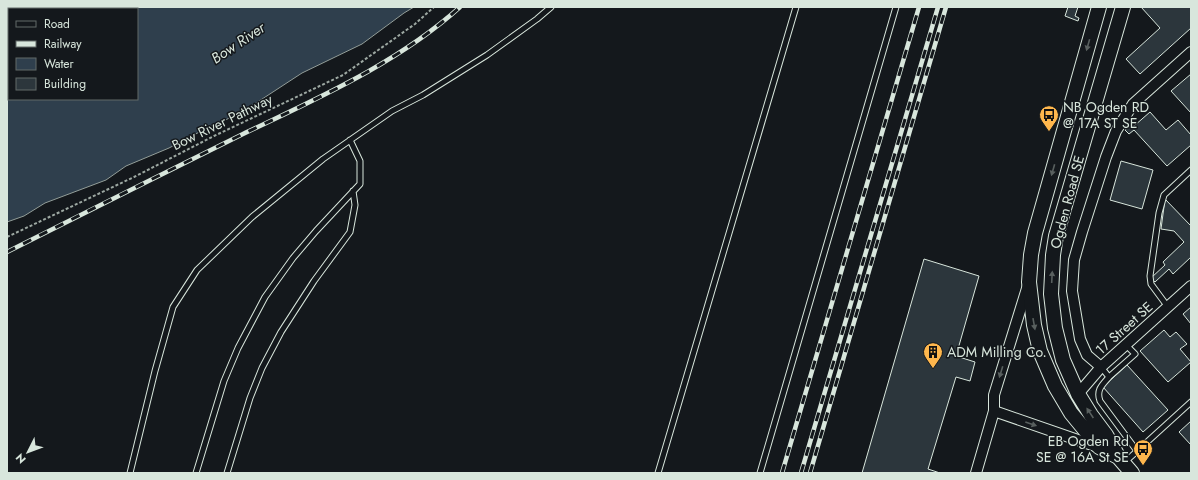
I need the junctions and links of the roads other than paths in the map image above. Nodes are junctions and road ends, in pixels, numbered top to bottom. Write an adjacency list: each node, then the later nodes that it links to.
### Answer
1 (551, 7): 7 (lane)
2 (796, 7): 25 (lane)
3 (896, 7): 26 (lane)
4 (1099, 7): 10 (street, Ogden Road SE, one-way to 10)
5 (1123, 7): 16 (street, Ogden Road SE, one-way to 5)
6 (1191, 52): 14 (street)
7 (350, 140): 9 (lane); 22 (lane)
8 (1191, 170): 12 (lane)
9 (353, 191): 23 (lane); 24 (lane)
10 (1028, 282): 18 (street, one-way to 18); 19 (street, Ogden Road SE, one-way to 19)
11 (1191, 286): 12 (street, 17 Street SE)
12 (1168, 307): 13 (street, 17 Street SE)
13 (1126, 345): 14 (street, 17 Street SE); 15 (lane)
14 (1101, 367): 15 (lane); 16 (street, 17 Street SE)
15 (1109, 377): 20 (lane)
16 (1078, 394): 21 (street, Ogden Road SE, one-way to 16)
17 (1191, 402): 20 (lane)
18 (994, 411): 19 (street, Ogden Road SE, one-way to 19); 27 (street)
19 (1098, 447): 21 (street, Ogden Road SE)
20 (1138, 451): 21 (lane)
21 (1125, 465)
22 (130, 473)
23 (196, 473)
24 (227, 473)
25 (658, 473)
26 (760, 473)
27 (976, 473)

